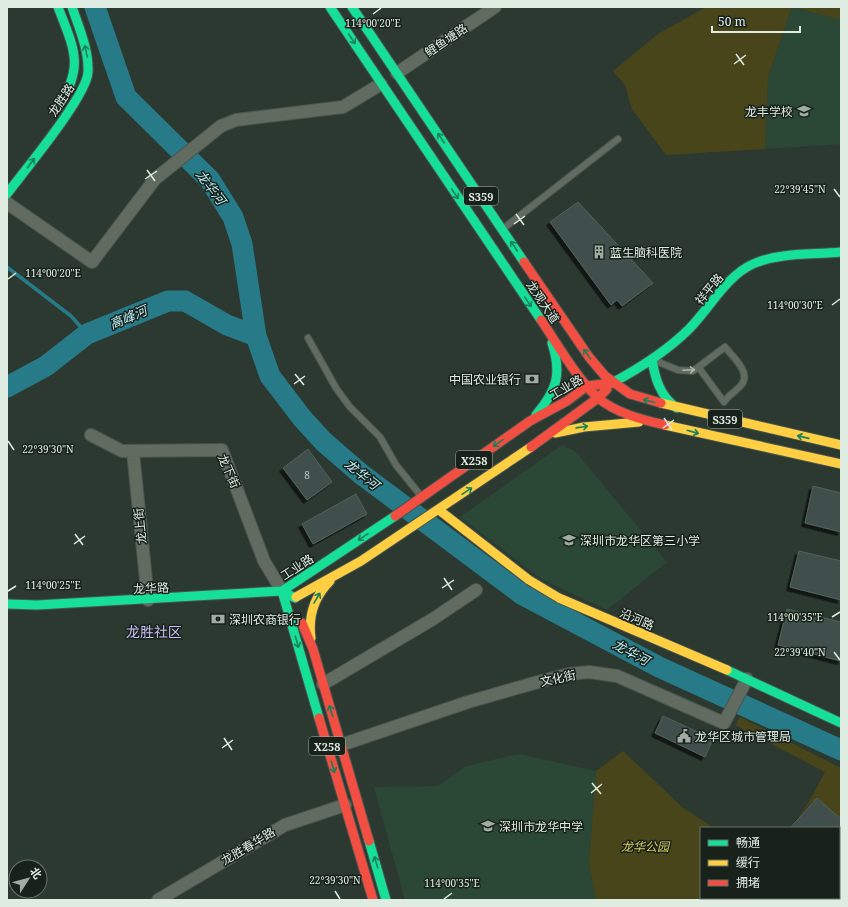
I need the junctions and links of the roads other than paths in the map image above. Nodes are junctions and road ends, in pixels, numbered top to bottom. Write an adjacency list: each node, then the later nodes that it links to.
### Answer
1 (58, 7): 8 (main road, 龙胜路)
2 (72, 7): 10 (main road, 龙胜路, one-way to 2)
3 (330, 7): 7 (main road, 龙观大道 / S359, one-way to 7)
4 (352, 7): 6 (main road, 龙观大道 / S359)
5 (495, 7): 6 (street, 鲤鱼塘路)
6 (397, 73): 12 (main road, 龙观大道 / S359, one-way to 6)
7 (382, 84): 11 (street); 14 (main road, 龙观大道 / S359, one-way to 14)
8 (50, 118)
9 (618, 139): 12 (lane)
10 (7, 194)
11 (7, 203)
12 (503, 229): 18 (main road, 龙观大道 / S359, one-way to 12)
13 (841, 252): 16 (main road, 祥平路)
14 (544, 325): 19 (main road, 龙观大道 / S359); 24 (main road)
15 (308, 338): 31 (lane)
16 (652, 359): 17 (lane, one-way to 17); 18 (main road, 祥平路); 22 (main road)
17 (699, 368): 21 (lane); 21 (lane)
18 (612, 384): 19 (main road, 工业路); 20 (main road, 工业路 / X258); 22 (main road, 龙观大道 / S359, one-way to 18)
19 (587, 386): 20 (main road, 龙观大道 / S359); 24 (main road, 工业路 / X258)
20 (598, 398): 25 (main road, 龙观大道 / S359); 27 (main road, 工业路 / X258)
21 (724, 402): 23 (lane)
22 (679, 409): 23 (main road, 龙观大道 / S359)
23 (720, 418): 28 (main road, 龙观大道 / S359, one-way to 23)
24 (530, 421): 31 (main road, 工业路 / X258, one-way to 31)
25 (655, 423): 27 (main road, one-way to 25); 30 (main road, 龙观大道 / S359, one-way to 30)
26 (91, 435): 29 (street, 龙下街)
27 (545, 437): 32 (main road, 工业路 / X258, one-way to 27)
28 (841, 445)
29 (133, 452): 35 (street, 龙下街); 37 (street, 龙上街)
30 (841, 464)
31 (420, 498): 35 (main road, 工业路 / X258, one-way to 35)
32 (437, 511): 33 (main road, 工业路 / X258); 41 (main road, 沿河路)
33 (340, 573): 36 (main road, 工业路 / X258); 39 (main road, one-way to 33)
34 (476, 590): 40 (street)
35 (282, 591): 36 (main road); 37 (main road, 龙华路); 44 (main road, 工业路 / X258, one-way to 44)
36 (295, 598): 39 (main road, 工业路 / X258)
37 (148, 600): 38 (main road, 龙华路)
38 (7, 604)
39 (313, 649): 40 (main road, 工业路 / X258)
40 (323, 684): 43 (main road, 工业路 / X258, one-way to 40)
41 (745, 684): 42 (main road, 沿河路); 43 (street, 文化街)
42 (841, 723)
43 (341, 745): 47 (main road, 工业路 / X258, one-way to 43)
44 (345, 805): 45 (street, 龙胜春华路); 46 (main road, 工业路 / X258)
45 (158, 900)
46 (373, 900)
47 (386, 900)

